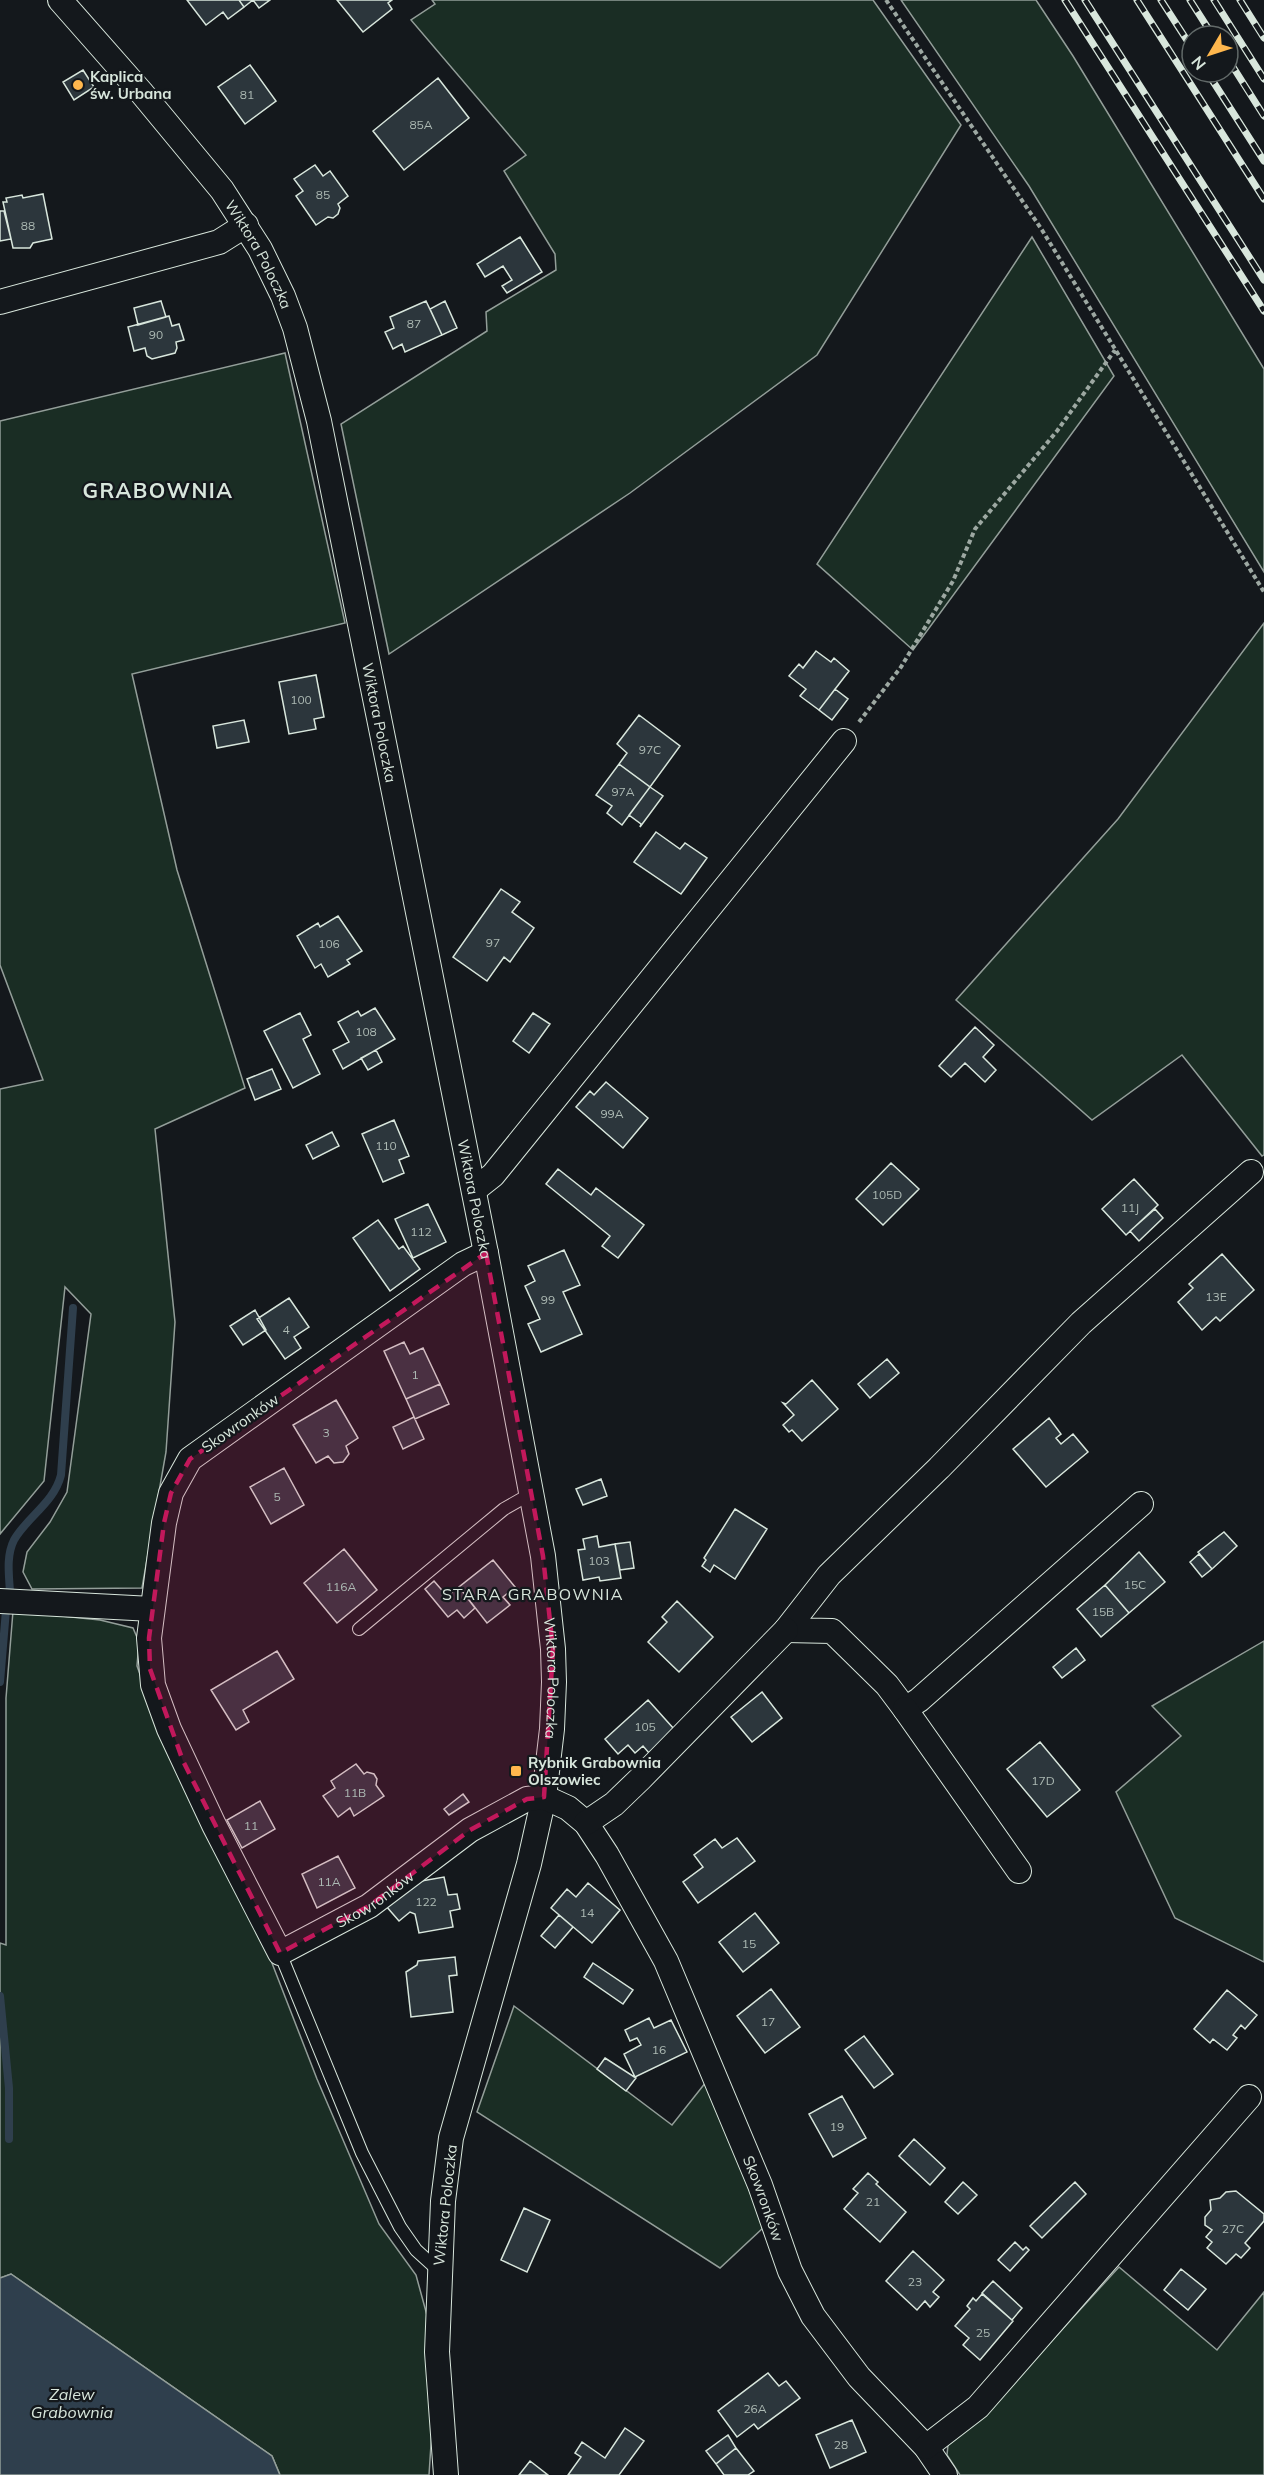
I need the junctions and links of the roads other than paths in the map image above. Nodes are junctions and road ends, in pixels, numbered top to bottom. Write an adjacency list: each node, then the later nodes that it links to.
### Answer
1 (60, 0): 2 (street, Wiktora Poloczka)
2 (246, 225): 3 (street); 6 (street, Wiktora Poloczka)
3 (0, 302)
4 (844, 741): 6 (street)
5 (1251, 1172): 13 (street)
6 (474, 1190): 7 (street, Wiktora Poloczka)
7 (486, 1253): 8 (street, Wiktora Poloczka); 11 (street, Skowronków)
8 (532, 1493): 12 (lane); 15 (street, Wiktora Poloczka)
9 (1141, 1504): 14 (street)
10 (0, 1601): 11 (street)
11 (152, 1609): 18 (street, Skowronków)
12 (359, 1629)
13 (786, 1630): 14 (street); 16 (street)
14 (905, 1709): 17 (street)
15 (544, 1797): 16 (street, Skowronków); 18 (street, Skowronków); 20 (street, Wiktora Poloczka)
16 (586, 1823): 21 (street, Skowronków)
17 (1019, 1871)
18 (280, 1953): 20 (lane)
19 (1249, 2097): 21 (street)
20 (438, 2270): 22 (street, Wiktora Poloczka)
21 (926, 2447): 23 (street, Skowronków)
22 (446, 2475)
23 (945, 2475)

